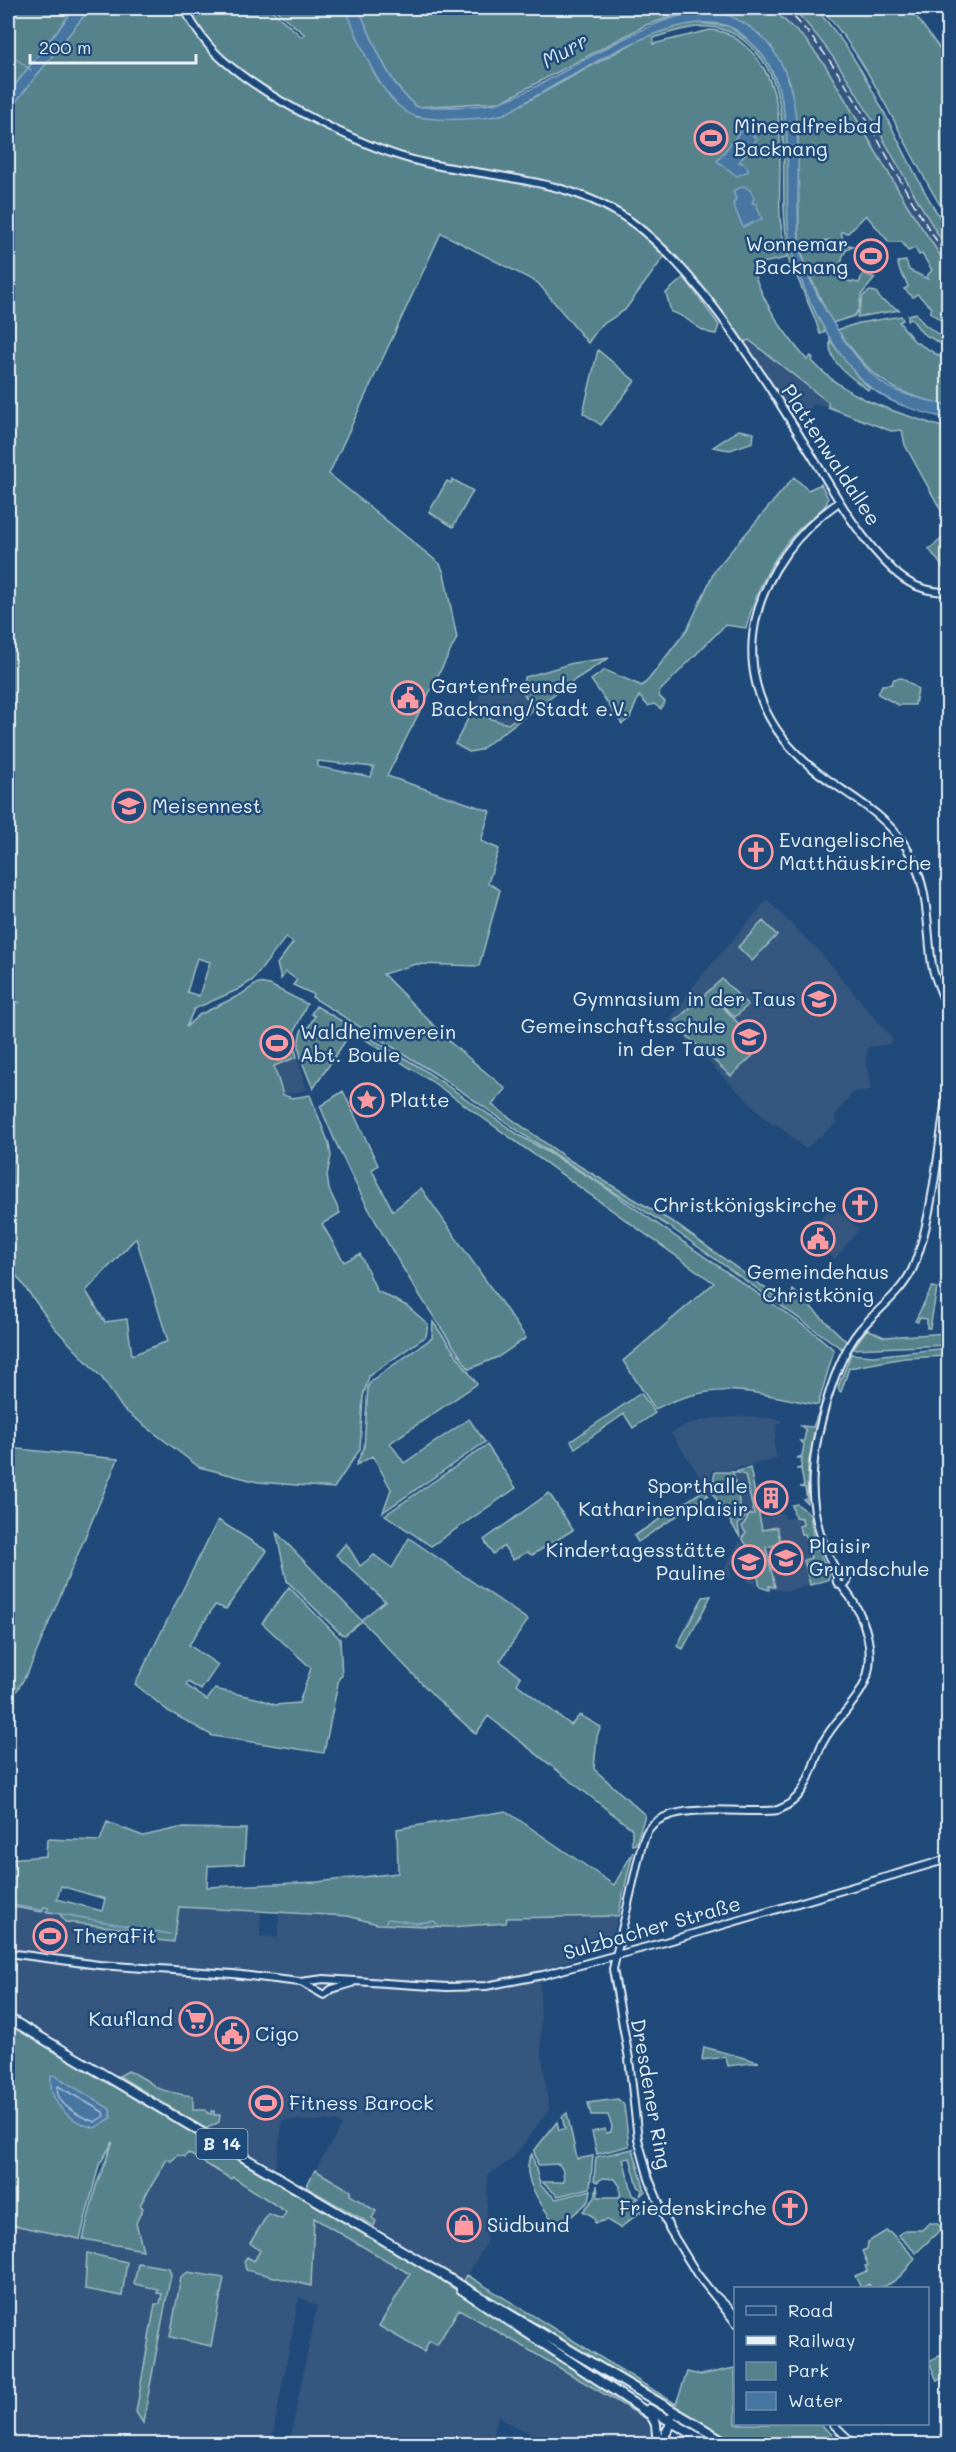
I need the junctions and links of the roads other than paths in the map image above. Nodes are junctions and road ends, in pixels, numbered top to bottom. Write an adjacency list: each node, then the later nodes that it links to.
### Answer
1 (184, 8): 2 (street, Plattenwaldallee)
2 (839, 502): 3 (street, Plattenwaldallee); 4 (street)
3 (948, 592)
4 (948, 1012)
5 (948, 1090): 8 (street, Dresdener Ring)
6 (948, 1860): 8 (street, Sulzbacher Straße)
7 (8, 1953): 11 (street, Sulzbacher Straße)
8 (617, 1955): 12 (street, Sulzbacher Straße); 17 (street, Dresdener Ring)
9 (320, 1980): 10 (street, Sulzbacher Straße); 11 (street, Sulzbacher Straße); 14 (street)
10 (330, 1981): 12 (street, Sulzbacher Straße); 13 (street)
11 (300, 1982): 14 (street, Sulzbacher Straße)
12 (357, 1982): 13 (street, Sulzbacher Straße)
13 (333, 1989): 14 (street, Sulzbacher Straße)
14 (318, 1991)
15 (8, 2018): 16 (main road, B 14)
16 (435, 2271): 20 (main road, B 14); 21 (main road, B 14)
17 (713, 2294): 18 (street, Dresdener Ring); 19 (street, Dresdener Ring)
18 (734, 2314)
19 (734, 2322)
20 (581, 2369): 22 (main road, B 14); 26 (main road)
21 (663, 2406): 22 (main road); 23 (main road, B 14)
22 (670, 2420): 23 (main road); 25 (main road, B 14); 26 (main road)
23 (689, 2421): 28 (main road, B 14)
24 (833, 2425): 29 (street)
25 (690, 2433): 26 (main road); 27 (main road, B 14)
26 (660, 2437)
27 (710, 2445)
28 (729, 2445)
29 (854, 2445)

